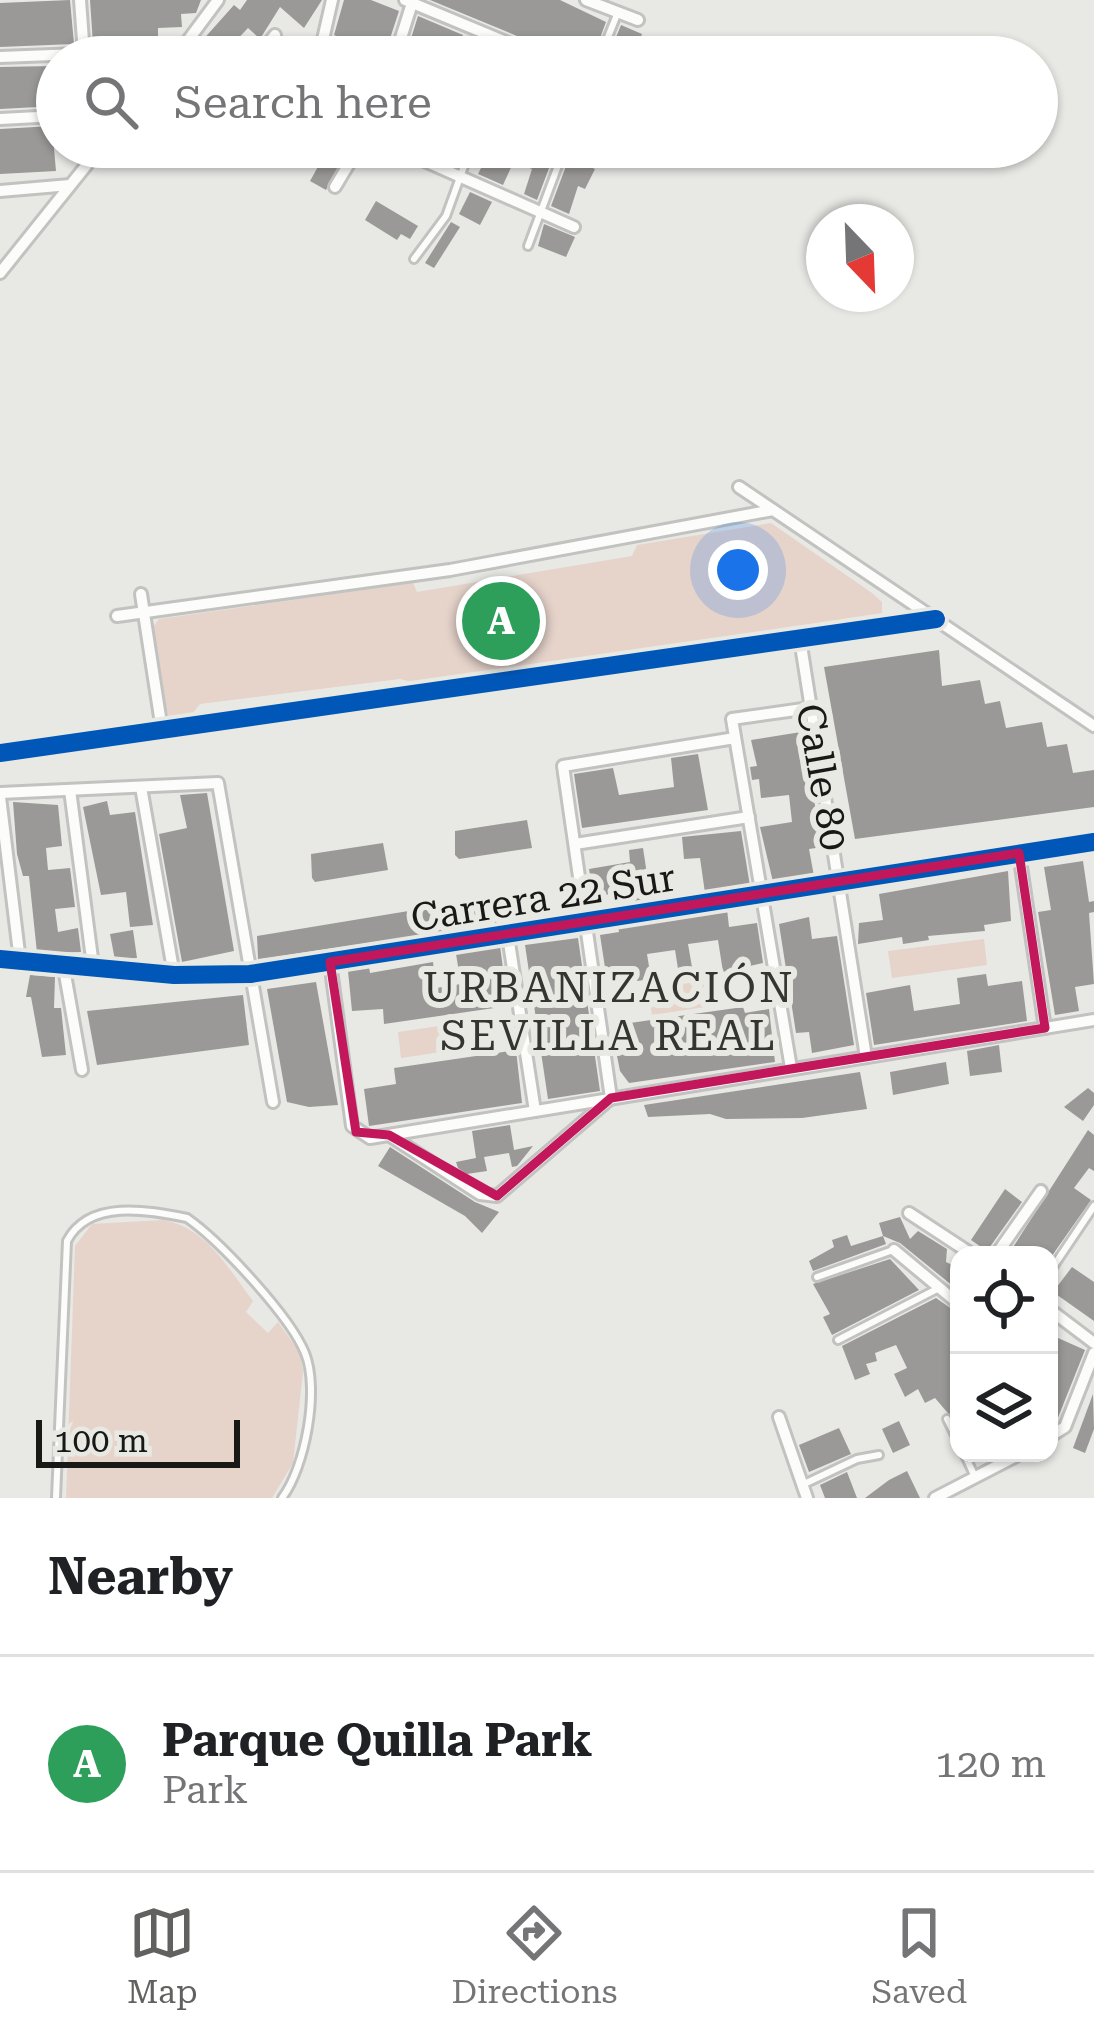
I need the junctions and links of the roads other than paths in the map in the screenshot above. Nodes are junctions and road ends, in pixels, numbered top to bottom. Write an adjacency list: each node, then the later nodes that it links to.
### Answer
1 (80, 0): 8 (street)
2 (218, 0): 9 (street)
3 (332, 0): 10 (street)
4 (586, 0): 6 (street)
5 (410, 1): 11 (street); 12 (street)
6 (618, 12): 7 (street); 13 (lane)
7 (638, 20)
8 (83, 36)
9 (192, 36)
10 (324, 36)
11 (400, 36)
12 (481, 36)
13 (608, 36)
14 (36, 56): 15 (street)
15 (0, 57)
16 (36, 117): 17 (street)
17 (0, 119)
18 (81, 168): 24 (street)
19 (346, 168): 25 (street)
20 (436, 168): 23 (street)
21 (462, 168): 23 (lane)
22 (559, 168): 27 (lane)
23 (457, 178): 27 (street); 30 (lane)
24 (70, 185): 26 (street); 31 (street)
25 (335, 187)
26 (0, 191)
27 (540, 216): 28 (street); 29 (lane)
28 (574, 227)
29 (528, 246)
30 (414, 259)
31 (2, 269)
32 (739, 487): 33 (street)
33 (773, 510): 35 (street); 37 (street)
34 (141, 595): 35 (street)
35 (143, 612): 36 (street); 41 (street)
36 (117, 616)
37 (936, 619): 38 (street); 40 (street)
38 (800, 639): 39 (street, Calle 80); 41 (street)
39 (810, 708): 42 (street); 51 (street, Calle 80)
40 (1094, 726)
41 (162, 730): 43 (street)
42 (735, 739): 47 (street); 48 (street)
43 (0, 753)
44 (140, 787): 45 (street); 60 (street); 61 (street)
45 (70, 790): 46 (street); 59 (street)
46 (0, 795): 56 (street)
47 (749, 817): 48 (street); 52 (street)
48 (575, 844): 53 (street)
49 (1093, 846): 50 (street, Carrera 22 Sur)
50 (1018, 854): 51 (street, Carrera 22 Sur); 63 (street)
51 (841, 881): 52 (street, Carrera 22 Sur); 64 (street, Calle 80)
52 (763, 896): 53 (street, Carrera 22 Sur); 65 (street)
53 (587, 925): 54 (street, Carrera 22 Sur); 67 (street)
54 (508, 936): 57 (street, Carrera 22 Sur); 69 (street)
55 (0, 959): 56 (street, Carrera 22 Sur)
56 (20, 961): 58 (street, Carrera 22 Sur)
57 (330, 962): 60 (street, Carrera 22 Sur); 70 (street)
58 (64, 963): 59 (street, Carrera 22 Sur); 66 (street)
59 (93, 966): 61 (street, Carrera 22 Sur)
60 (250, 974): 61 (street, Carrera 22 Sur); 68 (street)
61 (174, 975)
62 (1094, 1020): 63 (street)
63 (1045, 1028): 64 (street)
64 (866, 1057): 65 (street)
65 (791, 1068): 67 (street)
66 (82, 1070)
67 (611, 1098): 69 (street); 70 (street)
68 (273, 1102)
69 (535, 1111): 70 (street)
70 (389, 1135)
71 (1041, 1191): 75 (street)
72 (1094, 1206): 77 (lane)
73 (909, 1213): 74 (street)
74 (959, 1246)
75 (1002, 1246)
76 (894, 1250): 78 (lane); 79 (street)
77 (1058, 1260)
78 (817, 1277)
79 (940, 1287): 80 (street); 82 (lane)
80 (950, 1296)
81 (1058, 1316): 83 (street)
82 (838, 1340)
83 (1094, 1343)
84 (1094, 1354): 88 (street)
85 (779, 1417): 93 (street)
86 (947, 1420): 87 (lane)
87 (950, 1426)
88 (1058, 1431)
89 (879, 1455): 93 (lane)
90 (968, 1462): 92 (lane)
91 (1005, 1462): 92 (street)
92 (976, 1478): 96 (street)
93 (805, 1491)
94 (56, 1498): 95 (lane)
95 (282, 1498)
96 (935, 1498)

